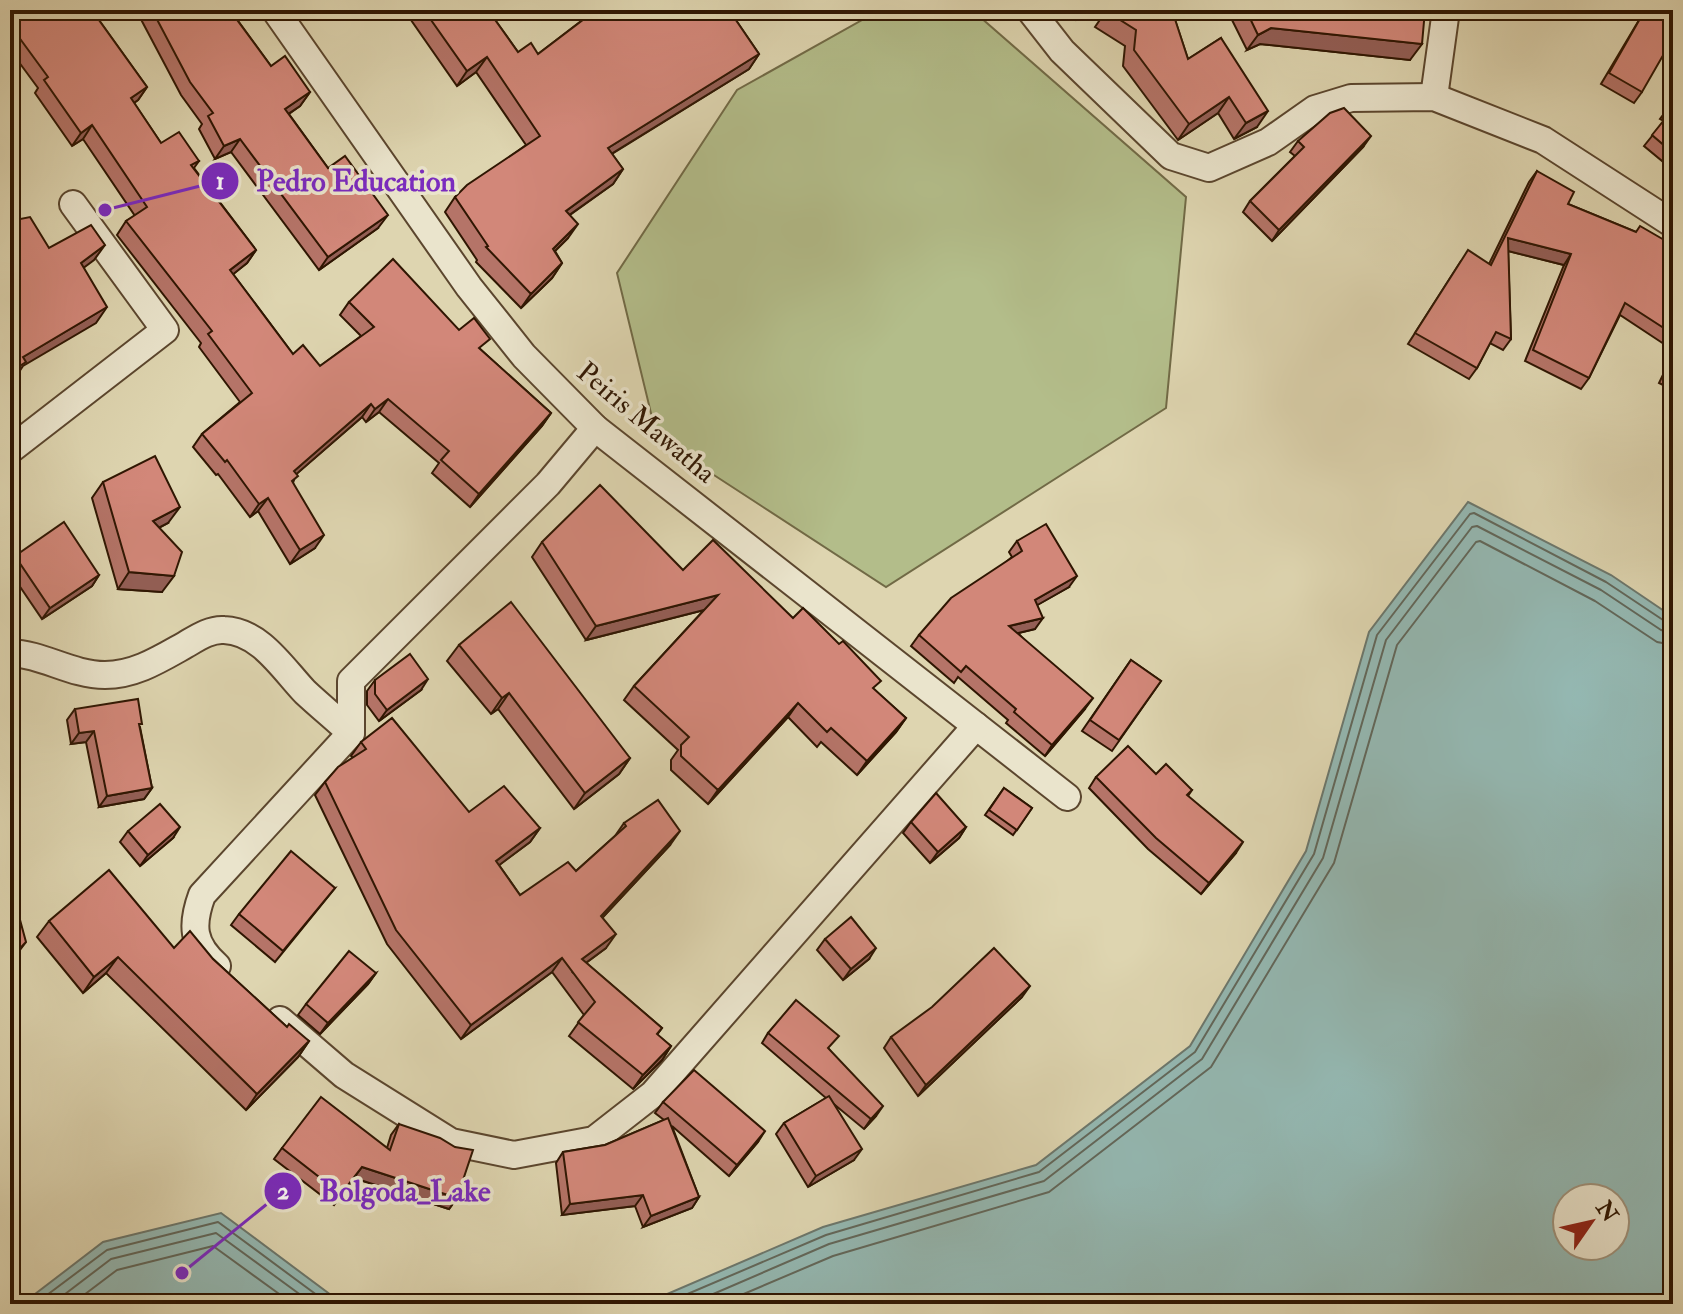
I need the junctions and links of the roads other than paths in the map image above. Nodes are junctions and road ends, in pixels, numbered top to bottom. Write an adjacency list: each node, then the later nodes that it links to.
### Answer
1 (275, 10): 7 (street, Peiris Mawatha)
2 (1030, 10): 4 (street)
3 (1446, 10): 4 (street)
4 (1434, 97): 6 (street)
5 (73, 204): 8 (street)
6 (1673, 224)
7 (595, 428): 10 (street, Peiris Mawatha); 11 (street)
8 (10, 450)
9 (10, 653): 11 (street)
10 (976, 726): 12 (street, Peiris Mawatha); 14 (street)
11 (351, 733): 13 (street)
12 (1067, 797)
13 (236, 983)
14 (260, 1004)

